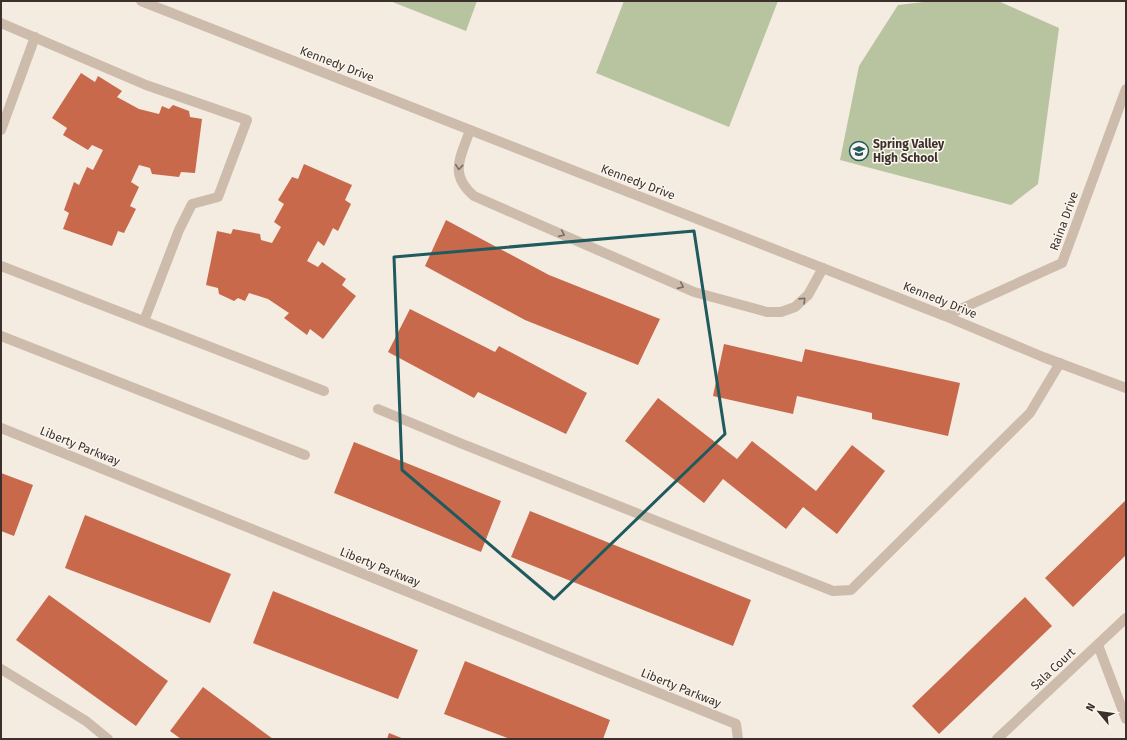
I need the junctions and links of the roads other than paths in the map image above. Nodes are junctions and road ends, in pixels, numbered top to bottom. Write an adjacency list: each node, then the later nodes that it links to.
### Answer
1 (141, 1): 6 (street, Kennedy Drive)
2 (1, 23): 3 (street)
3 (35, 37): 5 (street); 10 (street)
4 (1126, 89): 9 (street, Raina Drive)
5 (1, 130)
6 (470, 130): 8 (street, Kennedy Drive); 8 (street, one-way to 8)
7 (1, 266): 10 (street)
8 (823, 268): 9 (street, Kennedy Drive)
9 (945, 316): 12 (street, Kennedy Drive)
10 (144, 321): 14 (street)
11 (1, 336): 17 (street)
12 (1060, 363): 13 (street, Kennedy Drive); 15 (street)
13 (1126, 388)
14 (324, 391)
15 (378, 409)
16 (1, 428): 23 (street, Liberty Parkway)
17 (305, 455)
18 (1126, 618): 19 (street, Sala Court)
19 (1098, 645): 21 (street); 24 (street, Sala Court)
20 (1, 669): 22 (street)
21 (1126, 719)
22 (108, 739)
23 (738, 739)
24 (997, 739)

